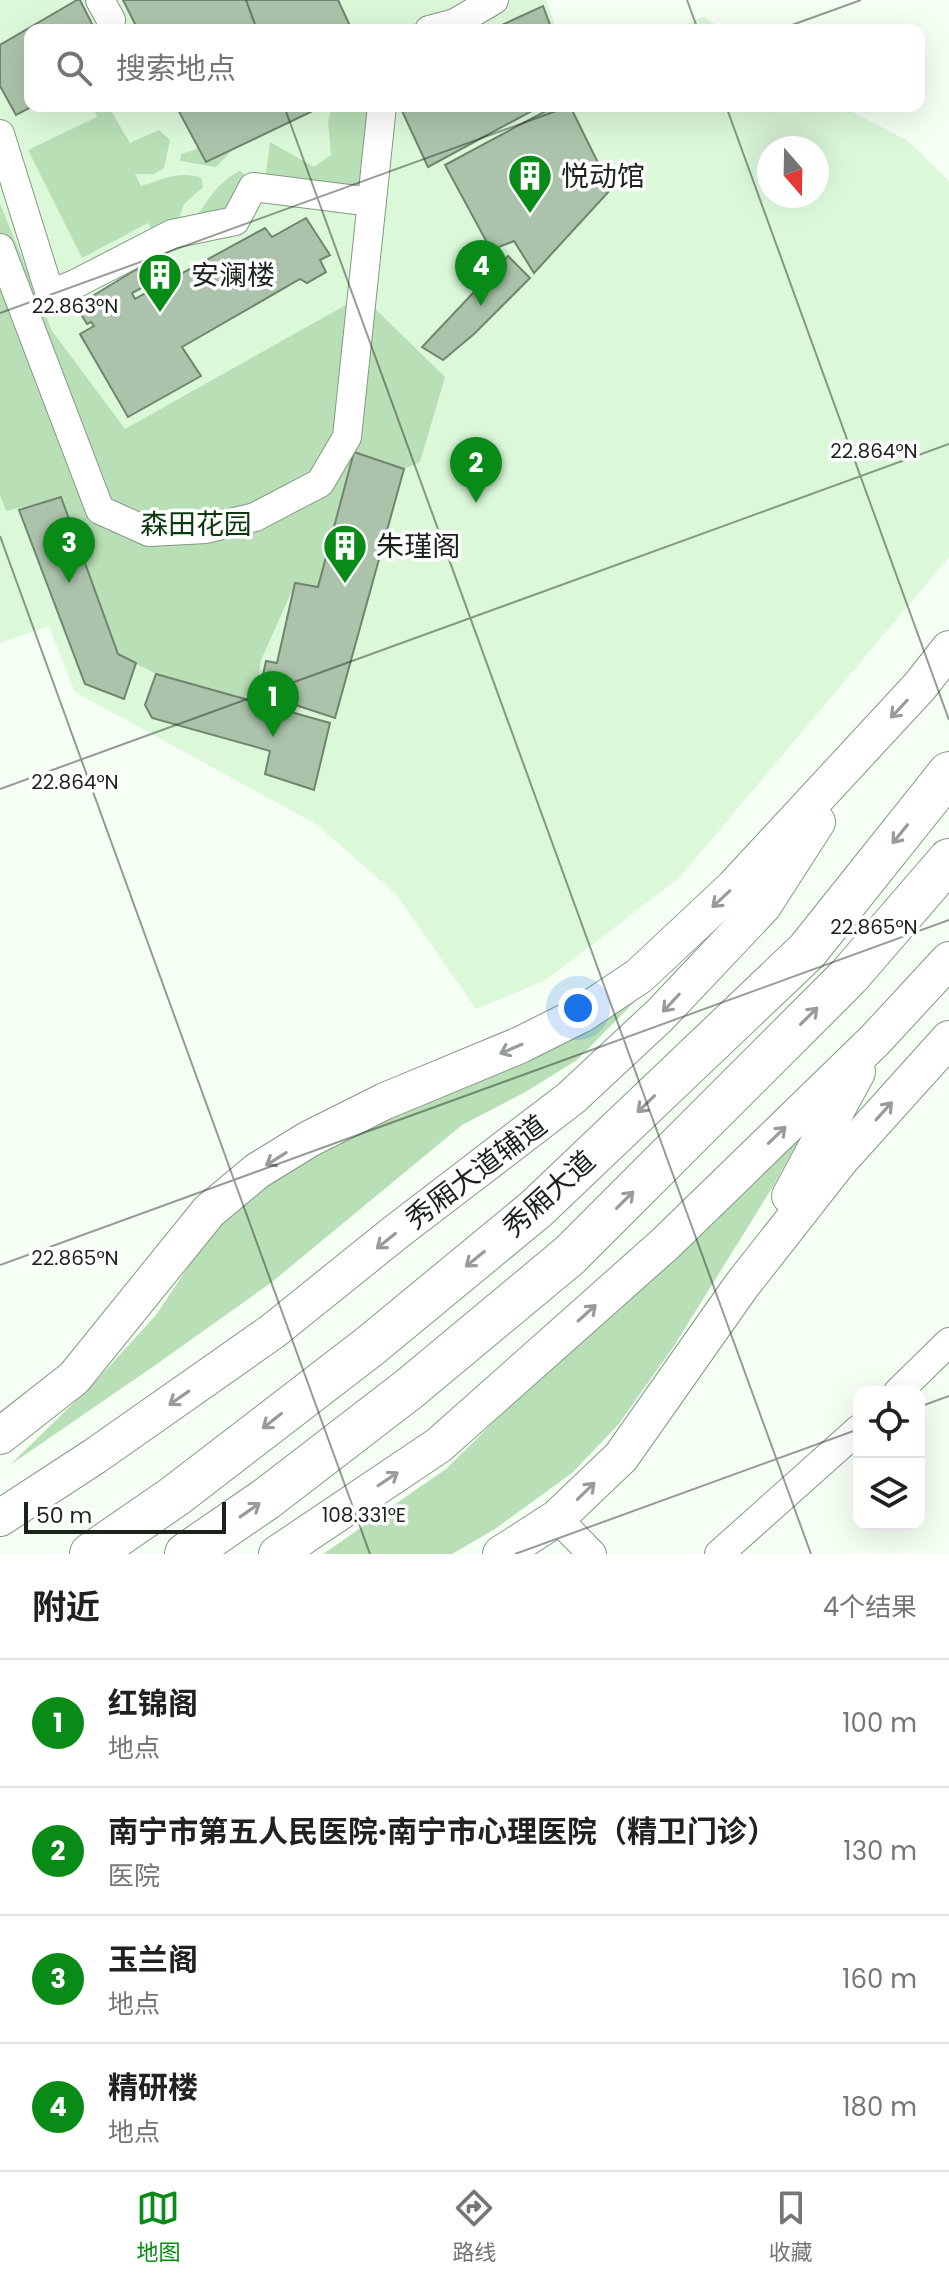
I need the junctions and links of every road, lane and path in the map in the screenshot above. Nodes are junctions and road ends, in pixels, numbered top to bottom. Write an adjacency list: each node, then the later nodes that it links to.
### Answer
1 (461, 0): 3 (street)
2 (494, 0): 3 (street)
3 (429, 22)
4 (381, 112): 6 (street)
5 (0, 134): 6 (street)
6 (372, 202): 7 (street)
7 (0, 248)
8 (949, 649): 9 (main road, 秀厢大道辅道, one-way to 9)
9 (870, 740): 17 (main road, 秀厢大道辅道, one-way to 17); 22 (main road, 秀厢大道辅道, one-way to 22)
10 (949, 773): 24 (highway, 秀厢大道, one-way to 24)
11 (949, 860): 25 (highway, 秀厢大道, one-way to 11)
12 (949, 960): 14 (main road)
13 (949, 1039): 15 (main road, one-way to 13)
14 (875, 1040): 15 (main road); 26 (main road, one-way to 14)
15 (742, 1285): 23 (main road, one-way to 15)
16 (949, 1342): 18 (street)
17 (74, 1378): 19 (main road); 21 (main road, 秀厢大道辅道)
18 (904, 1386)
19 (0, 1409)
20 (853, 1434): 29 (street)
21 (0, 1436)
22 (0, 1518)
23 (557, 1518): 27 (main road); 28 (street)
24 (91, 1554)
25 (186, 1554)
26 (277, 1554)
27 (501, 1554)
28 (592, 1554)
29 (719, 1554)

